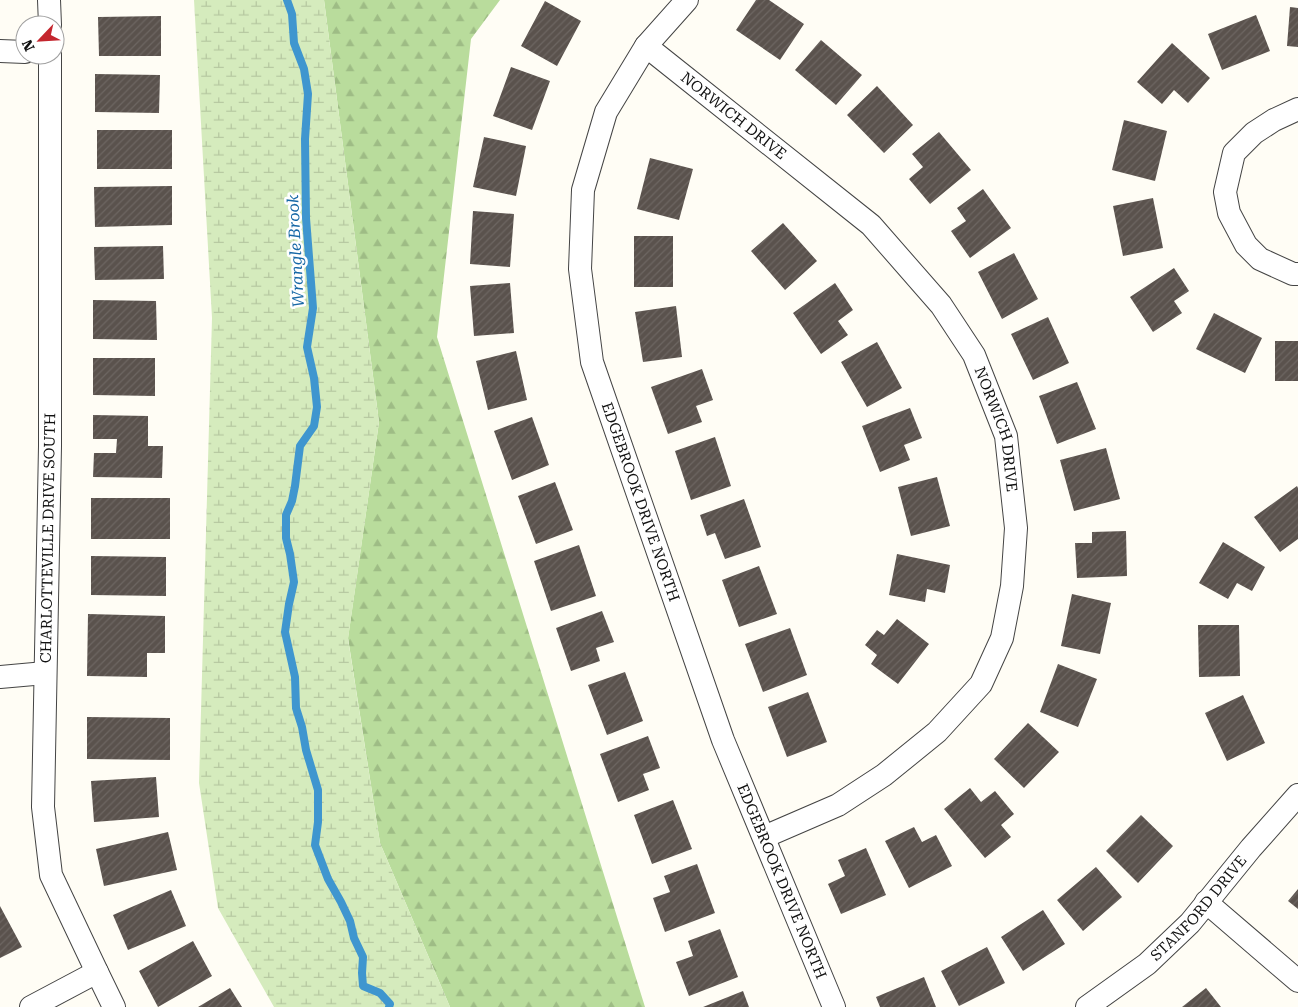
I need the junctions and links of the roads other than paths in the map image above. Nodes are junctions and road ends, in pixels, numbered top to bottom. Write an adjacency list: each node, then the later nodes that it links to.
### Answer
1 (50, 0): 3 (street)
2 (688, 0): 4 (street, EDGEBROOK DRIVE NORTH)
3 (50, 15)
4 (646, 46): 13 (street, EDGEBROOK DRIVE NORTH); 13 (street, NORWICH DRIVE)
5 (0, 51): 6 (street)
6 (15, 52)
7 (50, 65): 10 (street, CHARLOTTEVILLE DRIVE SOUTH)
8 (1298, 109): 9 (street)
9 (1298, 274)
10 (45, 673): 11 (street); 15 (street, CHARLOTTEVILLE DRIVE SOUTH)
11 (0, 677)
12 (1298, 795): 14 (street, STANFORD DRIVE)
13 (764, 837): 19 (street, EDGEBROOK DRIVE NORTH)
14 (1206, 902): 16 (street); 20 (street, STANFORD DRIVE)
15 (97, 972): 17 (street); 18 (street, CHARLOTTEVILLE DRIVE SOUTH)
16 (1298, 981)
17 (31, 1007)
18 (114, 1007)
19 (834, 1007)
20 (1087, 1007)

